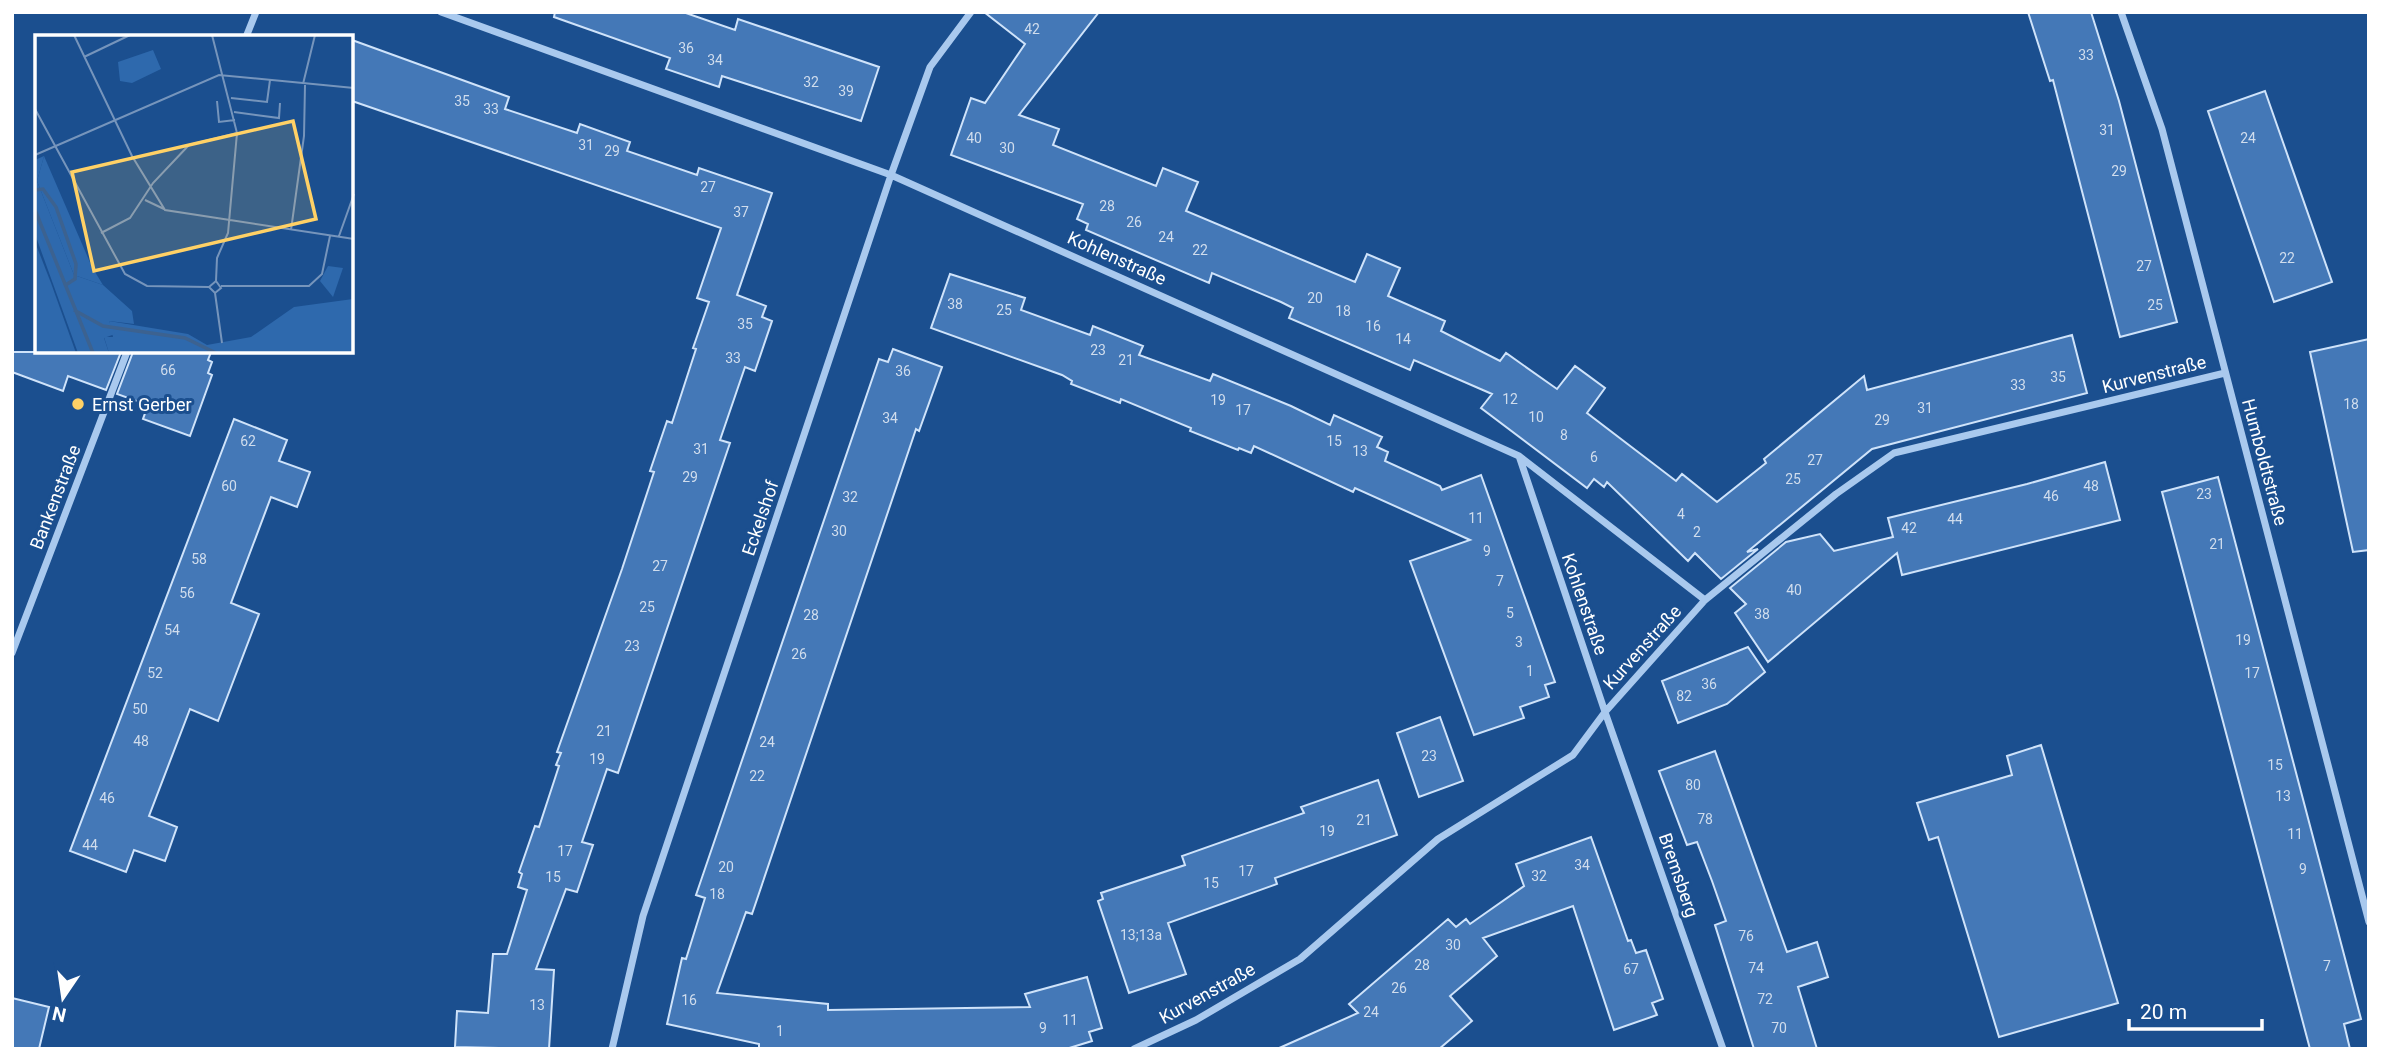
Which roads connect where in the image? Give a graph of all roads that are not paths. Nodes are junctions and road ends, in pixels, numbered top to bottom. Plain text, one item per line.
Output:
1 (256, 12) edge
2 (441, 12) edge
3 (971, 12) edge
4 (2121, 12) edge
5 (247, 35) edge
6 (891, 175) junction
7 (126, 354) edge
8 (2225, 373) junction
9 (1519, 456) junction
10 (1705, 600) junction
11 (12, 653) edge
12 (1605, 712) junction
13 (2369, 922) edge
14 (612, 1049) edge
15 (1134, 1049) edge
16 (1723, 1049) edge

1 - 5 street
2 - 6 street, Kohlenstraße
3 - 6 street, Eckelshof
4 - 8 street, Humboldtstraße
6 - 9 street, Kohlenstraße
6 - 14 street, Eckelshof
7 - 11 street, Bankenstraße
8 - 10 street, Kurvenstraße
8 - 13 street, Humboldtstraße
9 - 10 street
9 - 12 street, Kohlenstraße
10 - 12 street, Kurvenstraße
12 - 15 street, Kurvenstraße
12 - 16 street, Bremsberg

